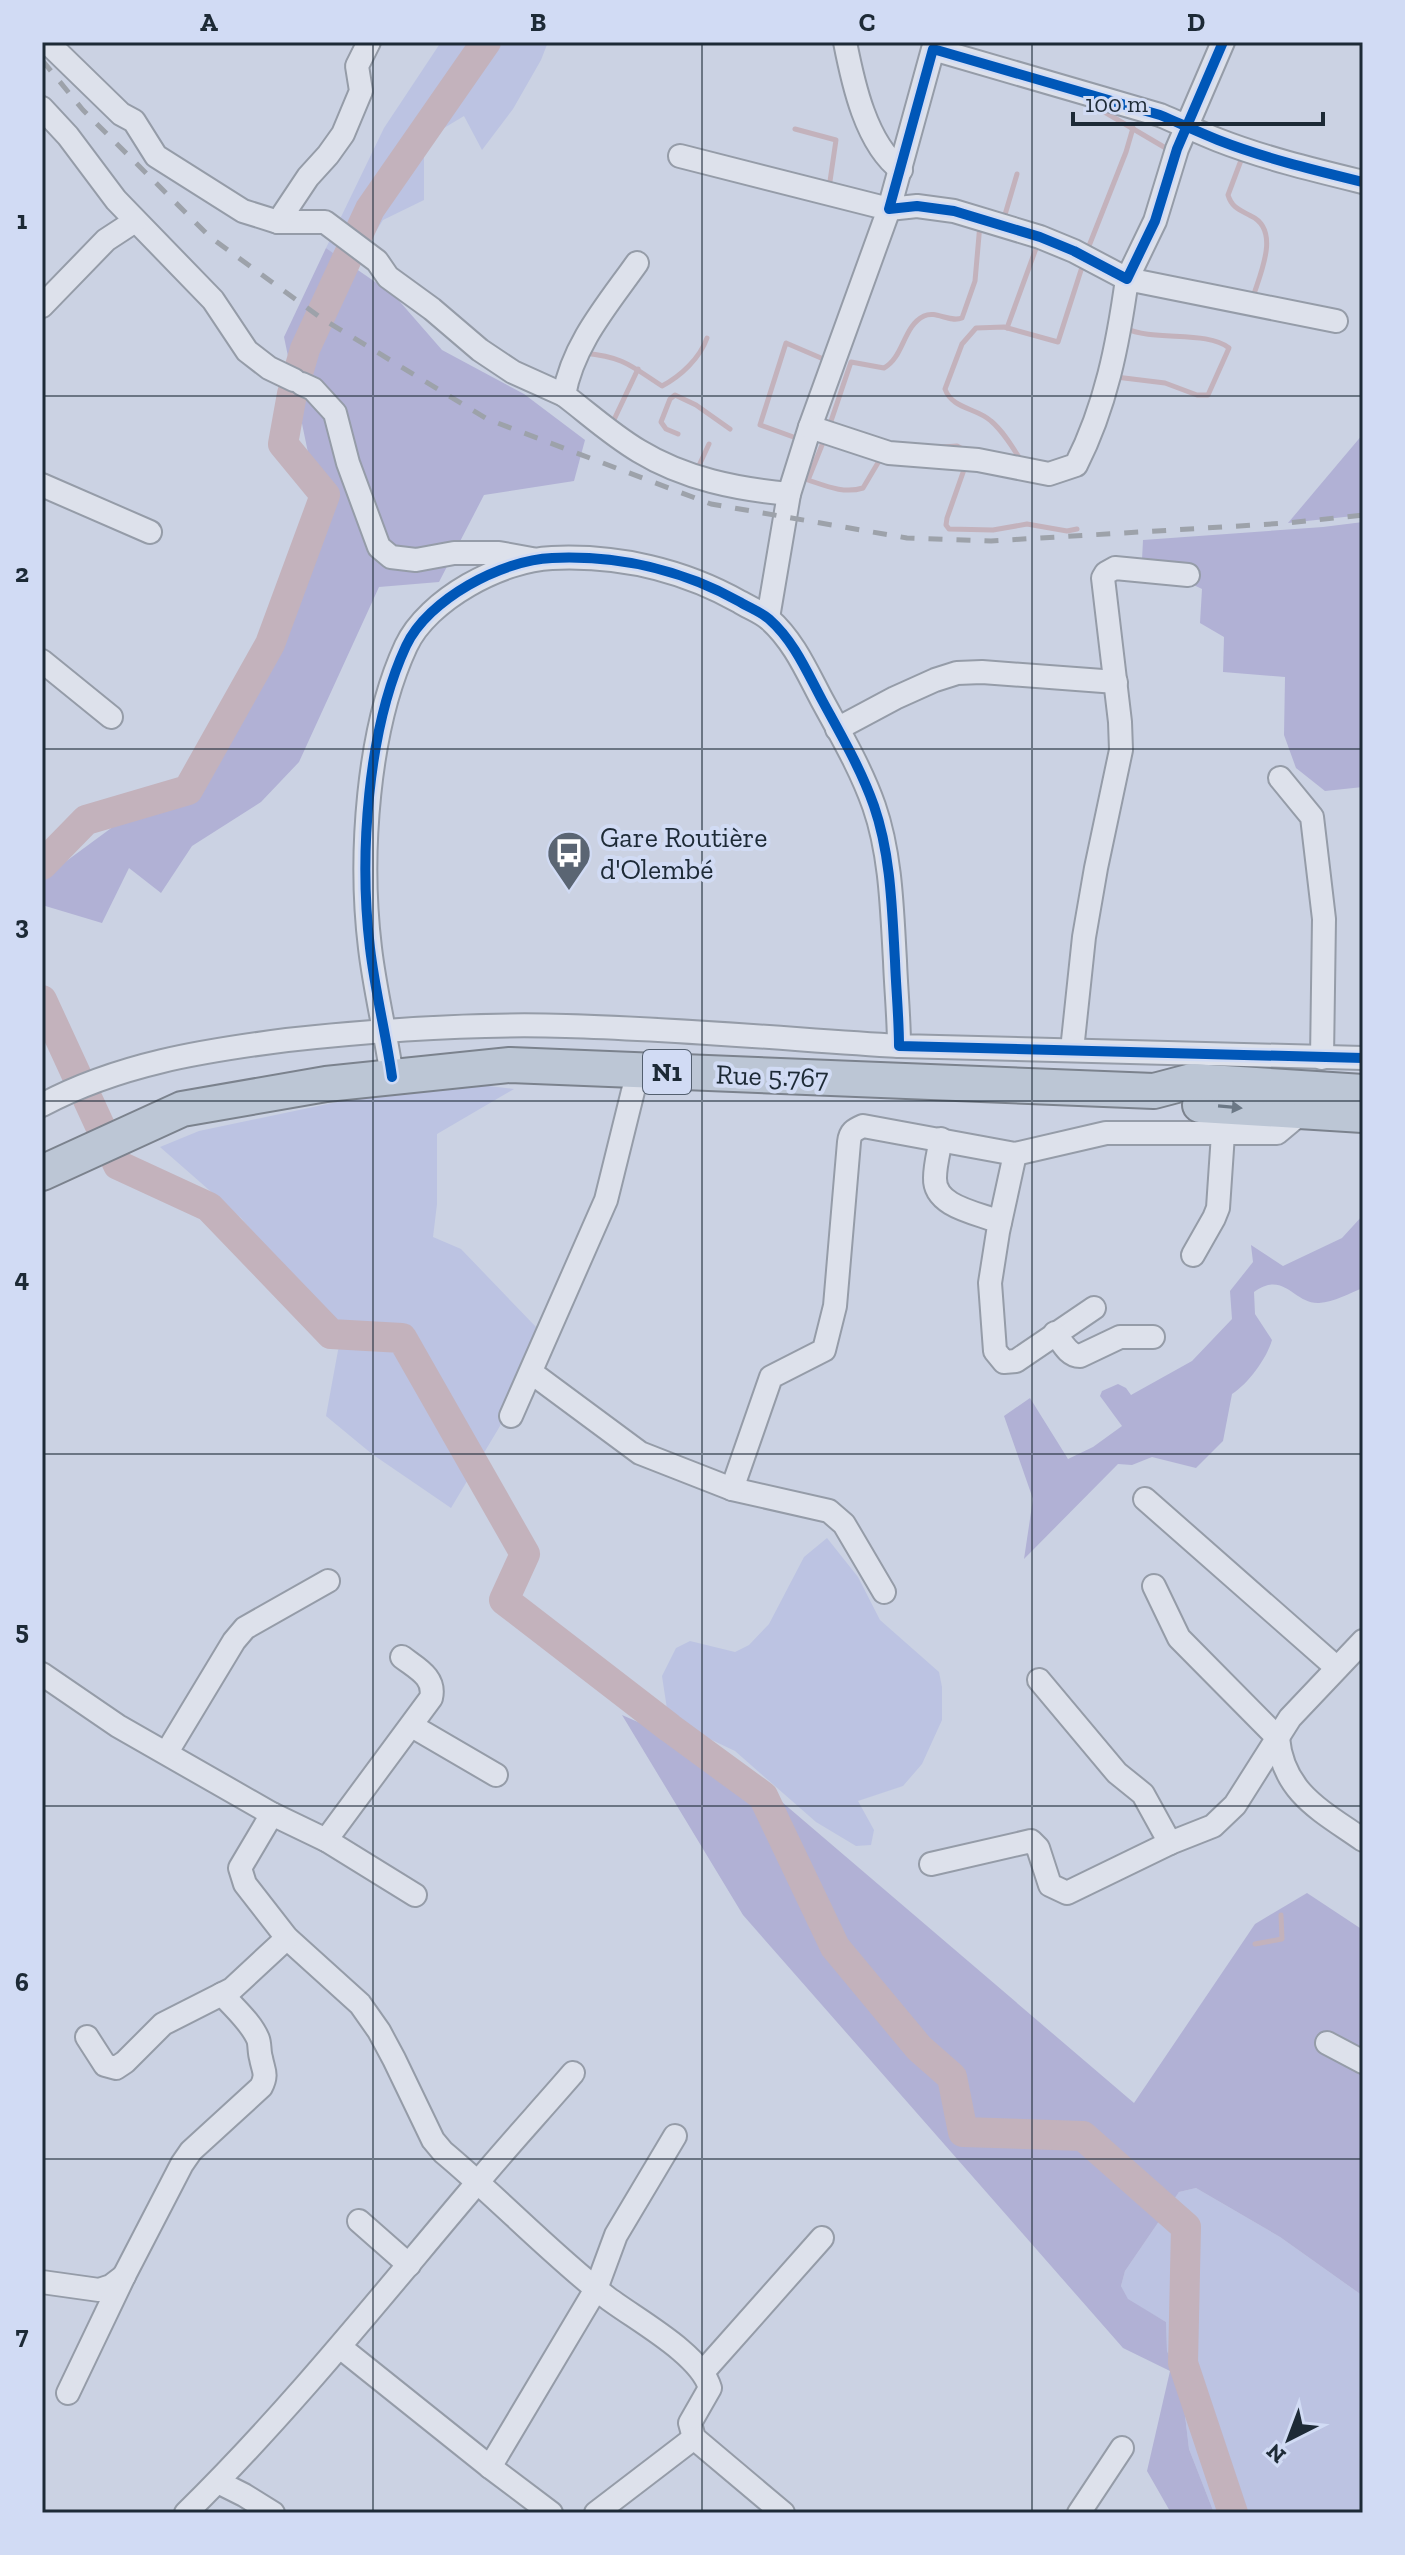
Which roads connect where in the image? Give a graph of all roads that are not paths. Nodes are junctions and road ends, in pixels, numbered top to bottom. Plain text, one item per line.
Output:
1 (47, 42) edge
2 (369, 42) edge
3 (845, 42) edge
4 (1223, 42) edge
5 (934, 45) edge
6 (42, 108) edge
7 (1187, 126) junction
8 (680, 156) dead end
9 (901, 170) junction
10 (1363, 182) edge
11 (889, 209) junction
12 (135, 221) junction
13 (278, 222) junction
14 (637, 263) dead end
15 (1127, 279) junction
16 (42, 306) edge
17 (1336, 321) dead end
18 (564, 395) junction
19 (810, 427) junction
20 (42, 485) edge
21 (789, 494) junction
22 (150, 532) dead end
23 (533, 559) junction
24 (1188, 575) dead end
25 (768, 618) junction
26 (42, 661) edge
27 (1116, 682) junction
28 (111, 717) dead end
29 (837, 729) junction
30 (1280, 778) dead end
31 (386, 1032) junction
32 (899, 1046) junction
33 (1072, 1050) junction
34 (1322, 1058) junction
35 (1363, 1058) edge
36 (638, 1071) junction
37 (392, 1077) junction
38 (1154, 1091) junction
39 (1363, 1092) edge
40 (42, 1105) edge
41 (1301, 1113) junction
42 (1363, 1115) edge
43 (1223, 1134) junction
44 (941, 1139) junction
45 (1015, 1154) junction
46 (42, 1173) edge
47 (1000, 1222) junction
48 (1193, 1255) dead end
49 (1094, 1308) dead end
50 (1055, 1333) junction
51 (1153, 1337) dead end
52 (532, 1373) junction
53 (511, 1416) dead end
54 (732, 1489) junction
55 (1145, 1499) dead end
56 (328, 1581) dead end
57 (1154, 1586) dead end
58 (884, 1592) dead end
59 (1363, 1641) edge
60 (402, 1657) dead end
61 (1337, 1668) junction
62 (42, 1674) edge
63 (1039, 1680) dead end
64 (412, 1726) junction
65 (1278, 1738) junction
66 (167, 1752) junction
67 (496, 1775) dead end
68 (272, 1814) junction
69 (326, 1840) junction
70 (1363, 1840) edge
71 (1170, 1843) junction
72 (931, 1864) dead end
73 (415, 1895) dead end
74 (287, 1938) junction
75 (222, 1994) junction
76 (87, 2037) dead end
77 (1327, 2043) dead end
78 (1363, 2062) edge
79 (573, 2073) dead end
80 (675, 2136) dead end
81 (478, 2182) junction
82 (359, 2221) dead end
83 (822, 2238) dead end
84 (409, 2265) junction
85 (124, 2276) junction
86 (42, 2282) edge
87 (596, 2289) junction
88 (340, 2347) junction
89 (703, 2372) junction
90 (68, 2393) dead end
91 (699, 2438) junction
92 (1122, 2448) dead end
93 (490, 2467) junction
94 (218, 2482) junction
95 (186, 2513) edge
96 (273, 2513) edge
97 (551, 2513) edge
98 (596, 2513) edge
99 (783, 2513) edge
100 (1079, 2513) edge

1 - 13 street
2 - 13 street
3 - 9 street
4 - 7 street
5 - 7 street
5 - 9 street
6 - 12 street
7 - 10 street
7 - 15 street
8 - 11 street
9 - 11 street
11 - 15 street
11 - 19 street
12 - 16 street
12 - 23 street
13 - 18 street
14 - 18 street
15 - 17 street
15 - 19 street
18 - 21 street
19 - 21 street
20 - 22 street
21 - 25 street
23 - 25 street
23 - 31 street
24 - 27 street
25 - 29 street
26 - 28 street
27 - 29 street
27 - 33 street
29 - 32 street
30 - 34 street
31 - 32 street
31 - 37 street
31 - 40 street
32 - 33 street
33 - 34 street
34 - 35 street
36 - 37 highway, Rue 5.767 / N1
36 - 38 highway, Rue 5.767 / N1
36 - 52 street
37 - 46 highway, Rue 5.767 / N1
38 - 39 highway, Rue 5.767 / N1
38 -> 41 highway, N1
41 - 42 highway, N1
41 - 43 street
43 - 45 street
43 - 48 street
44 - 45 street
44 - 47 street
44 - 54 street
45 - 47 street
47 - 50 street
49 - 50 street
50 - 51 street
52 - 53 street
52 - 54 street
54 - 58 street
55 - 61 street
56 - 66 street
57 - 65 street
59 - 61 street
60 - 64 street
61 - 65 street
62 - 66 street
63 - 71 street
64 - 67 street
64 - 69 street
65 - 70 street
65 - 71 street
66 - 68 street
68 - 69 street
68 - 74 street
69 - 73 street
71 - 72 street
74 - 75 street
74 - 81 street
75 - 76 street
75 - 85 street
77 - 78 street
79 - 81 street
80 - 87 street
81 - 84 street
81 - 87 street
82 - 84 street
83 - 89 street
84 - 88 street
85 - 86 street
85 - 90 street
87 - 89 street
87 - 93 street
88 - 93 street
88 - 94 street
89 - 91 street
91 - 98 street
91 - 99 street
92 - 100 street
93 - 97 street
94 - 95 street
94 - 96 street

